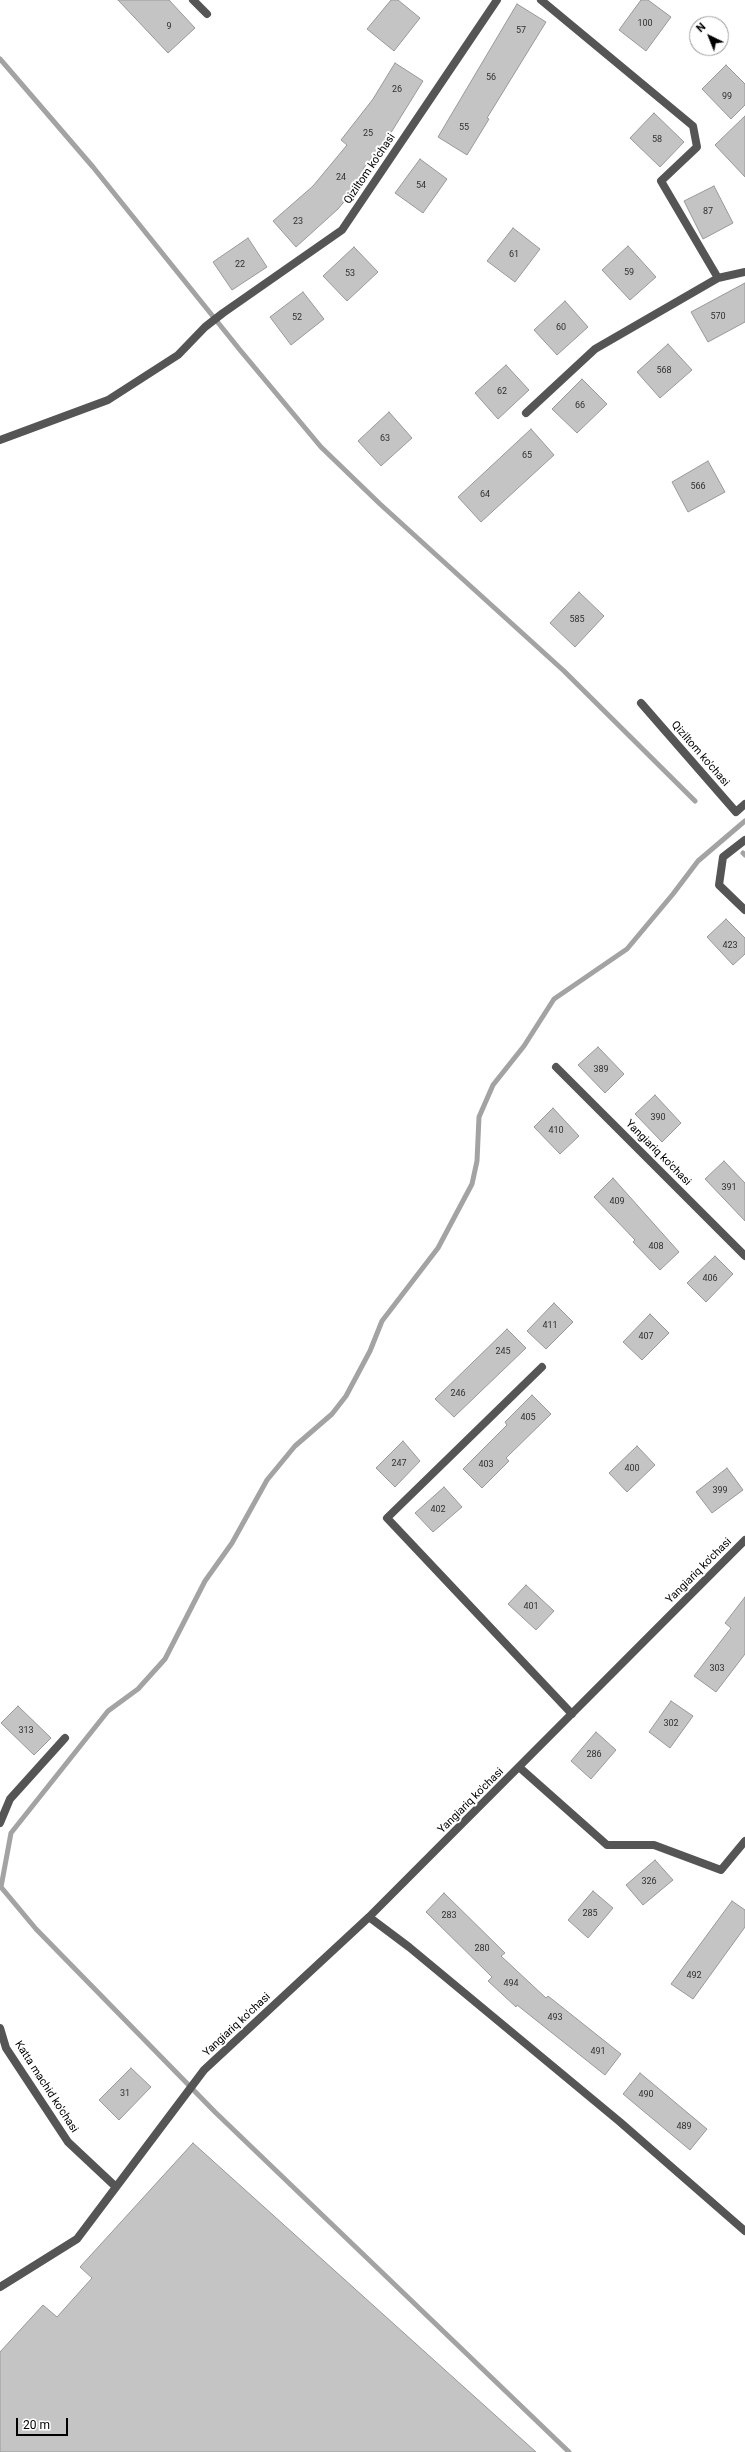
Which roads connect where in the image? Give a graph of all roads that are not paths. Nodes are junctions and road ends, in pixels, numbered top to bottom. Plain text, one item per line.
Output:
1 (193, 0) edge
2 (497, 0) edge
3 (541, 0) edge
4 (207, 14) dead end
5 (745, 272) edge
6 (718, 278) junction
7 (526, 413) dead end
8 (0, 440) edge
9 (641, 703) dead end
10 (745, 804) edge
11 (745, 840) edge
12 (745, 910) edge
13 (556, 1067) dead end
14 (745, 1256) edge
15 (542, 1367) dead end
16 (745, 1540) edge
17 (572, 1714) junction
18 (65, 1738) dead end
19 (519, 1768) junction
20 (0, 1823) edge
21 (745, 1841) edge
22 (369, 1917) junction
23 (0, 2028) edge
24 (116, 2187) junction
25 (745, 2231) edge
26 (0, 2287) edge

1 - 4 street
2 - 8 street, Qiziltom ko'chasi
3 - 6 street
5 - 6 street
6 - 7 street
9 - 10 street, Qiziltom ko'chasi
11 - 12 street
13 - 14 street, Yangiariq ko'chasi
15 - 17 street
16 - 17 street, Yangiariq ko'chasi
17 - 19 street, Yangiariq ko'chasi
18 - 20 street
19 - 21 street
19 - 22 street, Yangiariq ko'chasi
22 - 24 street, Yangiariq ko'chasi
22 - 25 street
23 - 24 street, Katta machid ko'chasi
24 - 26 street

